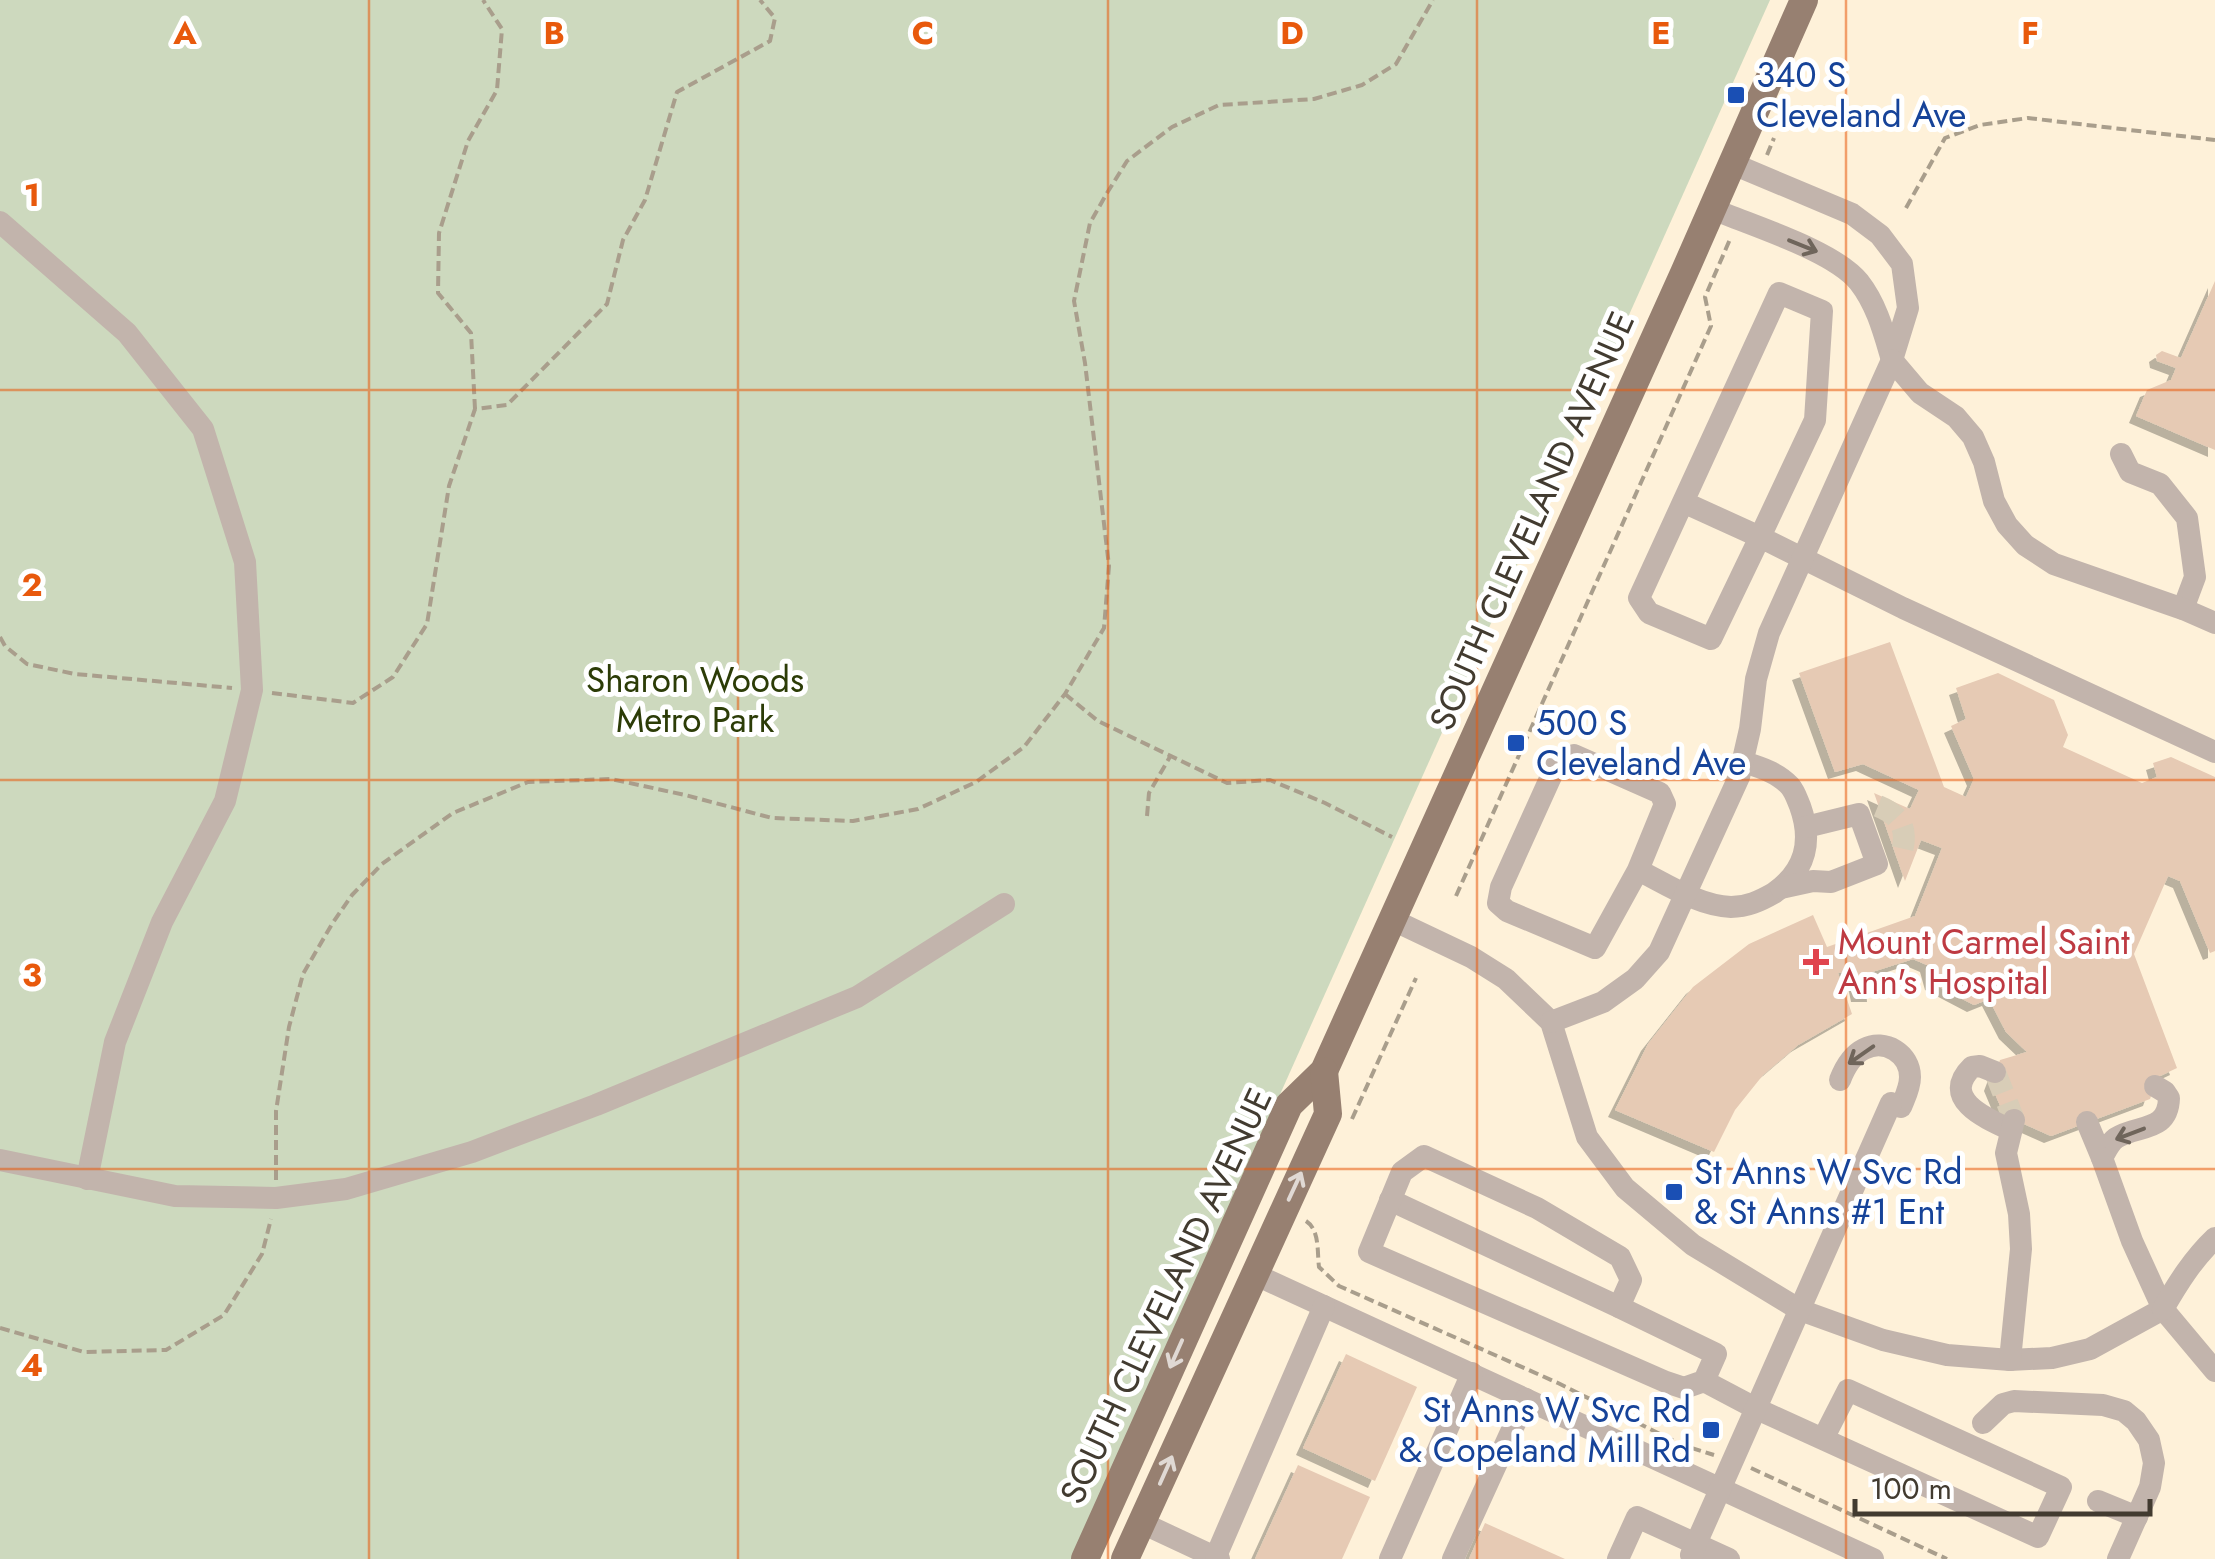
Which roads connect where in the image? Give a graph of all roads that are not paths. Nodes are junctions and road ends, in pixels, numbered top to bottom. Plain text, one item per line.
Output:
1 (1804, 0) edge
2 (1746, 169) junction
3 (1726, 215) junction
4 (0, 222) edge
5 (1892, 360) junction
6 (2120, 454) dead end
7 (1683, 502) junction
8 (1760, 537) junction
9 (1802, 559) junction
10 (2183, 609) junction
11 (2215, 624) edge
12 (2215, 752) edge
13 (1742, 762) junction
14 (1806, 827) junction
15 (1638, 870) junction
16 (1781, 888) junction
17 (1686, 894) junction
18 (1004, 904) dead end
19 (1393, 920) junction
20 (1551, 1022) junction
21 (1324, 1071) junction
22 (1995, 1072) dead end
23 (1840, 1080) dead end
24 (2155, 1086) dead end
25 (2087, 1122) dead end
26 (2102, 1158) junction
27 (0, 1160) edge
28 (86, 1179) junction
29 (1390, 1200) junction
30 (2215, 1238) edge
31 (1254, 1274) junction
32 (1324, 1306) junction
33 (1619, 1307) junction
34 (2163, 1309) junction
35 (1800, 1310) junction
36 (2010, 1360) junction
37 (2215, 1371) edge
38 (1472, 1373) junction
39 (1704, 1382) junction
40 (1526, 1399) junction
41 (1757, 1409) junction
42 (1984, 1422) dead end
43 (1823, 1439) junction
44 (1721, 1491) junction
45 (2098, 1501) dead end
46 (2137, 1517) junction
47 (1142, 1523) junction
48 (1694, 1552) edge
49 (1217, 1558) edge
50 (1085, 1559) edge
51 (1125, 1559) edge
52 (1390, 1559) edge
53 (1453, 1559) edge
54 (1618, 1559) edge
55 (1730, 1559) edge
56 (1874, 1559) edge
57 (2118, 1559) edge

1 - 2 main road, SOUTH CLEVELAND AVENUE
2 - 3 main road, SOUTH CLEVELAND AVENUE
2 - 5 street
3 -> 5 street
3 - 19 main road, SOUTH CLEVELAND AVENUE
4 - 28 street
5 - 9 street
5 - 10 street
6 - 10 street
7 - 8 street
7 - 8 street
7 - 8 street
8 - 9 street
9 - 12 street
9 - 13 street
10 - 11 street
13 - 14 street
13 - 17 street
14 - 16 street
14 - 16 street
15 - 15 street
15 - 17 street
16 - 17 street
17 - 20 street
18 - 28 street
19 - 20 street
19 - 21 main road, SOUTH CLEVELAND AVENUE
20 - 35 street
31 -> 21 main road, SOUTH CLEVELAND AVENUE
21 -> 50 main road, SOUTH CLEVELAND AVENUE
22 - 36 street
35 -> 23 street
24 -> 26 street
25 - 26 street
26 - 34 street
27 - 28 street
29 - 33 street
29 - 33 street
29 - 39 street
30 - 34 street
31 - 32 street
47 -> 31 main road, SOUTH CLEVELAND AVENUE
32 - 38 street
32 - 49 street
33 - 39 street
34 - 36 street
34 - 37 street
35 - 36 street
35 - 41 street
38 - 40 street
38 - 52 street
39 - 41 street
40 - 44 street
40 - 53 street
41 - 43 street
41 - 44 street
42 - 46 street
43 - 43 street
44 - 48 street
44 - 56 street
45 - 46 street
46 - 57 street
47 - 49 street
47 - 51 main road, SOUTH CLEVELAND AVENUE
48 - 54 street
48 - 55 street

